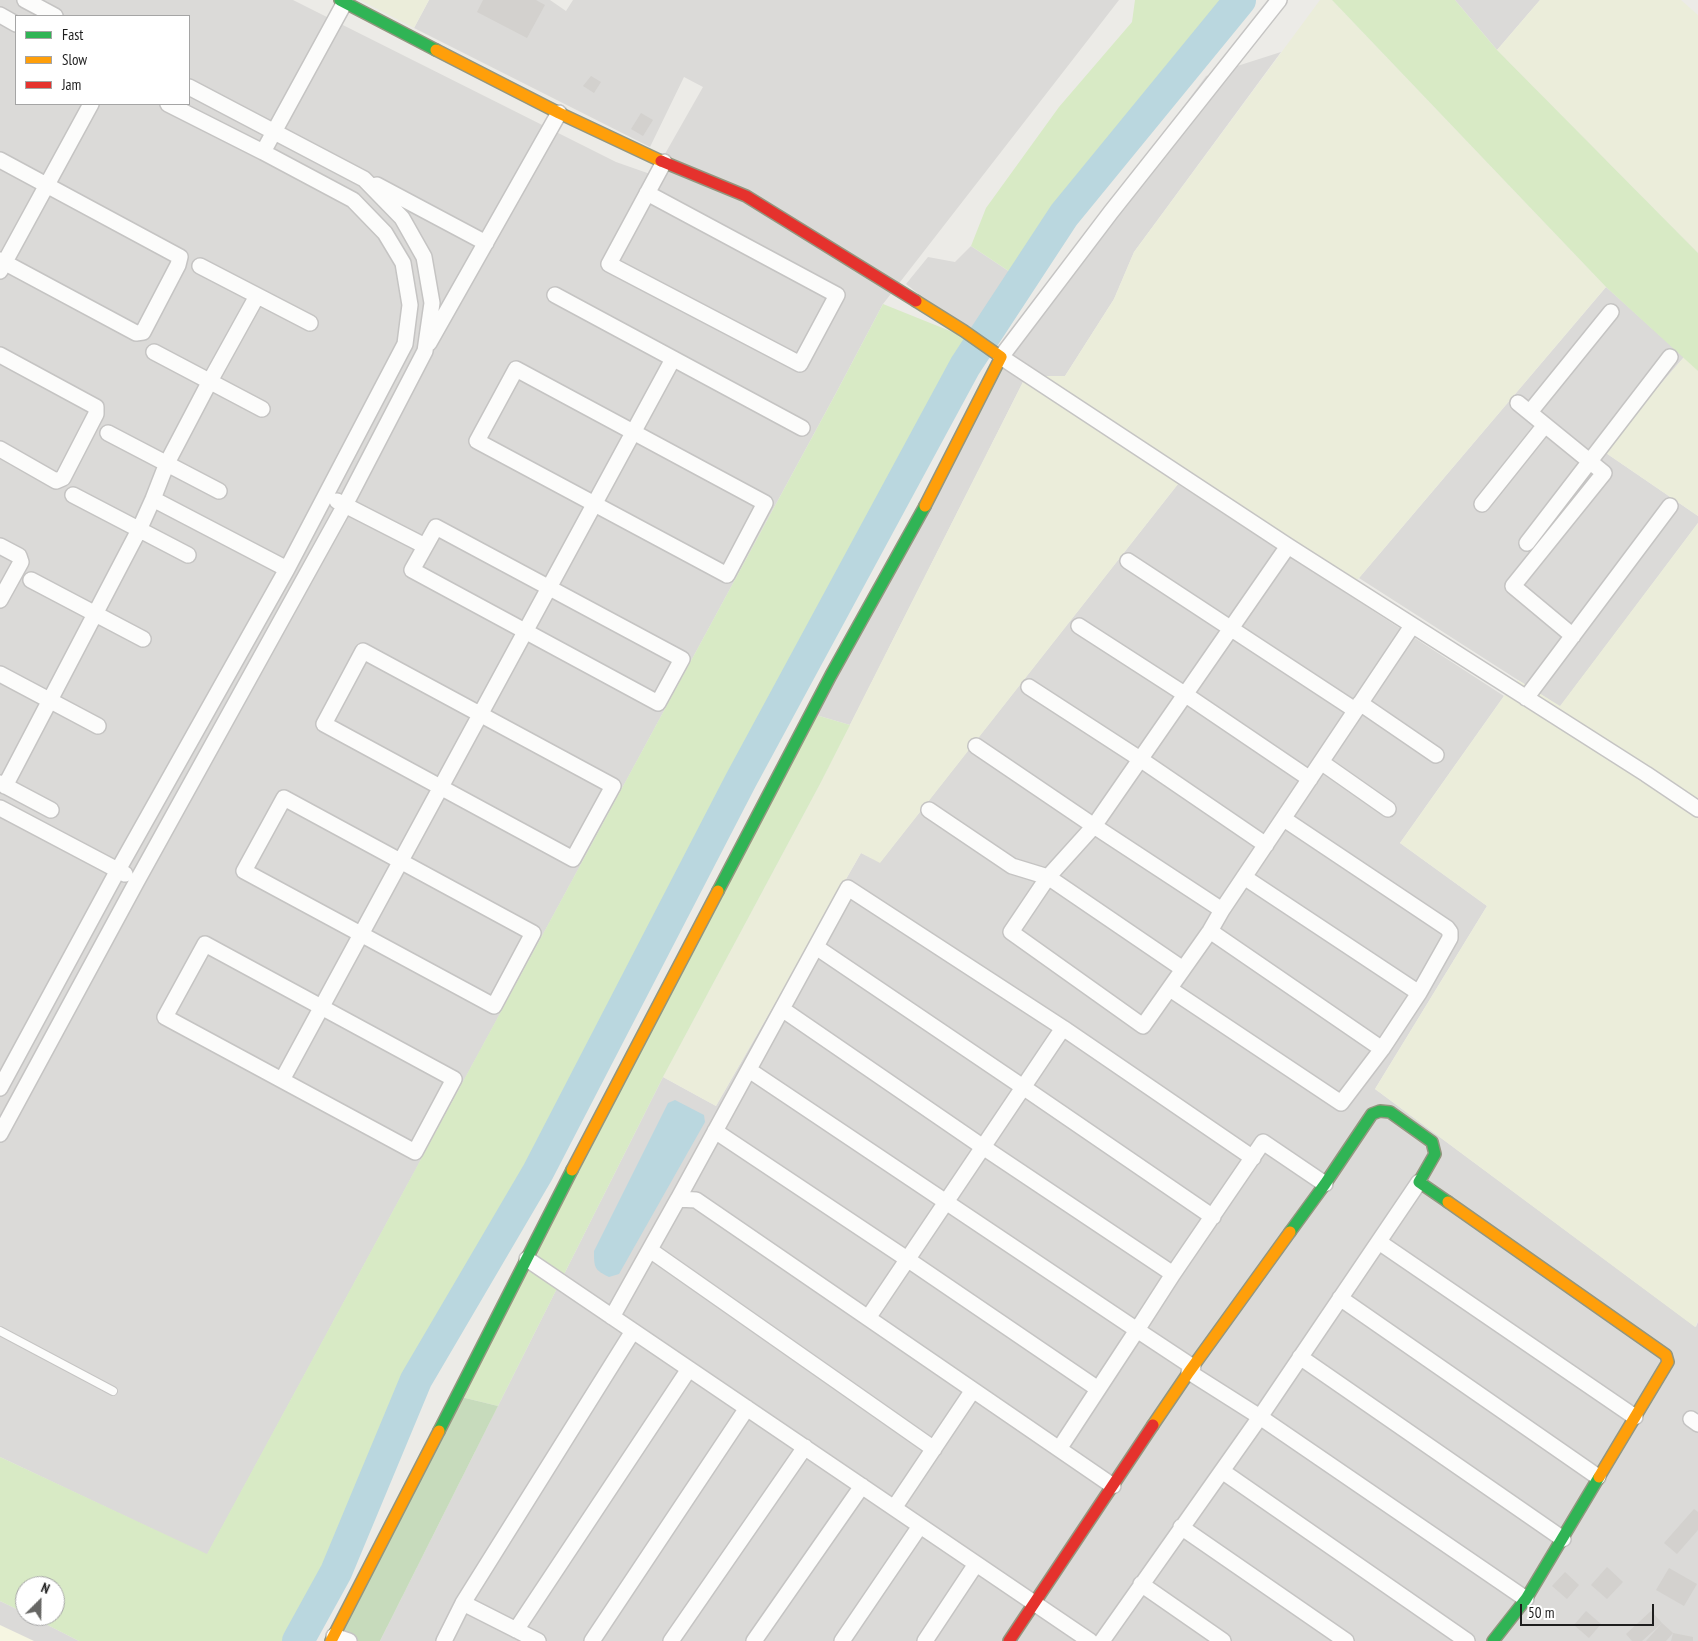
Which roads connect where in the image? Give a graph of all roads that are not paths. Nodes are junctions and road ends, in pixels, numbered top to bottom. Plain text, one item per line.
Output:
1 (25, 0) edge
2 (1278, 0) edge
3 (344, 1) edge
4 (0, 15) edge
5 (53, 15) edge
6 (15, 23) edge
7 (190, 89) edge
8 (90, 105) edge
9 (170, 105) edge
10 (559, 113) junction
11 (274, 131) junction
12 (263, 152) junction
13 (0, 160) edge
14 (664, 162) junction
15 (364, 179) junction
16 (47, 185) junction
17 (647, 193) junction
18 (486, 243) junction
19 (2, 264) edge
20 (200, 266) dead end
21 (555, 295) dead end
22 (257, 296) junction
23 (1611, 312) dead end
24 (310, 323) dead end
25 (425, 351) junction
26 (154, 352) dead end
27 (998, 354) junction
28 (0, 355) edge
29 (1670, 357) dead end
30 (673, 359) junction
31 (210, 381) junction
32 (262, 409) dead end
33 (1545, 425) junction
34 (802, 428) dead end
35 (634, 432) junction
36 (108, 433) dead end
37 (0, 449) edge
38 (1590, 461) junction
39 (166, 464) junction
40 (219, 491) dead end
41 (73, 495) dead end
42 (327, 496) junction
43 (153, 499) junction
44 (595, 504) junction
45 (1482, 504) dead end
46 (345, 505) junction
47 (1670, 506) dead end
48 (139, 530) junction
49 (1528, 543) dead end
50 (0, 546) edge
51 (426, 546) junction
52 (1288, 546) junction
53 (188, 555) dead end
54 (1128, 560) dead end
55 (287, 569) junction
56 (31, 580) dead end
57 (549, 588) junction
58 (0, 600) edge
59 (96, 614) junction
60 (1079, 626) dead end
61 (1412, 626) junction
62 (1230, 629) junction
63 (526, 632) junction
64 (1573, 636) junction
65 (143, 639) dead end
66 (0, 674) edge
67 (1029, 686) dead end
68 (1186, 695) junction
69 (1526, 698) junction
70 (50, 701) junction
71 (1358, 706) junction
72 (480, 715) junction
73 (98, 726) dead end
74 (976, 746) dead end
75 (1436, 755) dead end
76 (1140, 759) junction
77 (1321, 762) junction
78 (1310, 779) junction
79 (3, 785) edge
80 (441, 788) junction
81 (0, 808) edge
82 (1388, 809) dead end
83 (1698, 809) edge
84 (51, 810) dead end
85 (929, 810) dead end
86 (1284, 819) junction
87 (1094, 826) junction
88 (1266, 844) junction
89 (401, 861) junction
90 (118, 870) junction
91 (1048, 877) junction
92 (1244, 877) junction
93 (137, 881) junction
94 (1222, 910) junction
95 (1210, 931) junction
96 (361, 934) junction
97 (816, 948) junction
98 (1184, 969) junction
99 (1170, 989) junction
100 (1419, 993) junction
101 (322, 1007) junction
102 (782, 1008) junction
103 (1063, 1028) junction
104 (1382, 1049) junction
105 (748, 1070) junction
106 (282, 1080) junction
107 (1023, 1087) junction
108 (0, 1088) edge
109 (716, 1131) junction
110 (0, 1134) edge
111 (983, 1147) junction
112 (1253, 1158) junction
113 (1419, 1182) junction
114 (1326, 1184) junction
115 (678, 1199) junction
116 (946, 1202) junction
117 (1213, 1217) junction
118 (1378, 1242) junction
119 (650, 1250) junction
120 (527, 1259) junction
121 (908, 1259) junction
122 (1173, 1274) junction
123 (1340, 1298) junction
124 (612, 1317) junction
125 (868, 1318) junction
126 (0, 1330) edge
127 (1138, 1330) junction
128 (633, 1331) junction
129 (1300, 1357) junction
130 (689, 1369) junction
131 (1191, 1369) junction
132 (1098, 1389) junction
133 (973, 1390) junction
134 (113, 1391) dead end
135 (747, 1408) junction
136 (1260, 1417) junction
137 (1635, 1417) junction
138 (805, 1447) junction
139 (934, 1449) junction
140 (1059, 1449) junction
141 (1222, 1471) junction
142 (1598, 1477) junction
143 (862, 1486) junction
144 (1113, 1486) junction
145 (894, 1508) junction
146 (920, 1526) junction
147 (1182, 1527) junction
148 (1563, 1539) junction
149 (976, 1564) junction
150 (1141, 1584) junction
151 (1526, 1599) junction
152 (1033, 1602) junction
153 (463, 1603) junction
154 (516, 1630) junction
155 (335, 1639) edge
156 (349, 1641) edge
157 (444, 1641) edge
158 (538, 1641) edge
159 (592, 1641) edge
160 (671, 1641) edge
161 (754, 1641) edge
162 (842, 1641) edge
163 (925, 1641) edge
164 (1009, 1641) edge
165 (1090, 1641) edge
166 (1102, 1641) edge
167 (1223, 1641) edge
168 (1346, 1641) edge
169 (1467, 1641) edge
170 (1493, 1641) edge

1 - 5 street
2 - 27 street
3 - 10 street
3 - 11 street
4 - 6 street
7 - 11 street
8 - 16 street
9 - 12 street
10 - 14 street
10 - 18 street
11 - 12 street
11 - 15 street
12 - 42 street
13 - 16 street
14 - 17 street
14 - 27 street
15 - 18 street
15 - 25 street
16 - 19 street
16 - 19 street
17 - 17 street
18 - 25 street
20 - 22 street
21 - 30 street
22 - 24 street
22 - 31 street
23 - 33 street
25 - 46 street
26 - 31 street
27 - 52 street
27 - 120 street
28 - 37 street
29 - 38 street
30 - 34 street
30 - 35 street
31 - 32 street
31 - 39 street
33 - 38 street
33 - 45 street
35 - 44 street
35 - 44 street
35 - 44 street
36 - 39 street
38 - 49 street
38 - 64 street
39 - 40 street
39 - 43 street
41 - 48 street
42 - 46 street
42 - 55 street
43 - 48 street
43 - 55 street
44 - 57 street
46 - 51 street
46 - 93 street
47 - 64 street
48 - 53 street
48 - 59 street
50 - 58 street
51 - 57 street
51 - 63 street
52 - 61 street
52 - 62 street
54 - 62 street
55 - 90 street
56 - 59 street
57 - 63 street
57 - 63 street
59 - 65 street
59 - 70 street
60 - 68 street
61 - 69 street
61 - 71 street
62 - 68 street
62 - 71 street
63 - 72 street
64 - 69 street
66 - 70 street
67 - 76 street
68 - 76 street
68 - 78 street
69 - 83 street
70 - 73 street
70 - 79 street
71 - 75 street
71 - 77 street
72 - 80 street
72 - 80 street
72 - 80 street
74 - 87 street
76 - 87 street
76 - 88 street
77 - 78 street
77 - 82 street
78 - 86 street
79 - 84 street
80 - 89 street
81 - 90 street
85 - 91 street
86 - 88 street
86 - 100 street
87 - 91 street
87 - 94 street
88 - 92 street
89 - 96 street
89 - 96 street
89 - 96 street
90 - 93 street
90 - 108 street
91 - 98 street
91 - 99 street
92 - 94 street
92 - 100 street
93 - 110 street
94 - 95 street
95 - 98 street
95 - 104 street
96 - 101 street
97 - 102 street
97 - 103 street
97 - 107 street
98 - 99 street
99 - 104 street
100 - 104 street
101 - 106 street
101 - 106 street
101 - 106 street
102 - 105 street
102 - 111 street
103 - 107 street
103 - 112 street
105 - 109 street
105 - 116 street
107 - 111 street
107 - 117 street
109 - 115 street
109 - 121 street
111 - 116 street
111 - 122 street
112 - 114 street
112 - 117 street
113 - 114 street
113 - 118 street
113 - 137 street
114 - 131 street
115 - 119 street
115 - 125 street
116 - 121 street
116 - 127 street
117 - 122 street
118 - 123 street
118 - 137 street
119 - 124 street
119 - 139 street
120 - 124 street
120 - 155 street
121 - 125 street
121 - 132 street
122 - 127 street
123 - 129 street
123 - 142 street
124 - 128 street
125 - 133 street
126 - 134 lane
127 - 131 street
127 - 132 street
128 - 130 street
128 - 153 street
129 - 136 street
129 - 148 street
130 - 135 street
130 - 154 street
131 - 136 street
131 - 144 street
132 - 140 street
133 - 139 street
133 - 140 street
135 - 138 street
135 - 159 street
136 - 141 street
136 - 151 street
137 - 142 street
138 - 143 street
138 - 160 street
139 - 145 street
140 - 144 street
141 - 147 street
141 - 169 street
142 - 148 street
143 - 145 street
143 - 161 street
144 - 152 street
145 - 146 street
146 - 149 street
146 - 162 street
147 - 150 street
147 - 168 street
148 - 151 street
149 - 152 street
149 - 163 street
150 - 166 street
150 - 167 street
151 - 170 street
152 - 164 street
152 - 165 street
153 - 154 street
153 - 157 street
154 - 158 street
155 - 156 street

